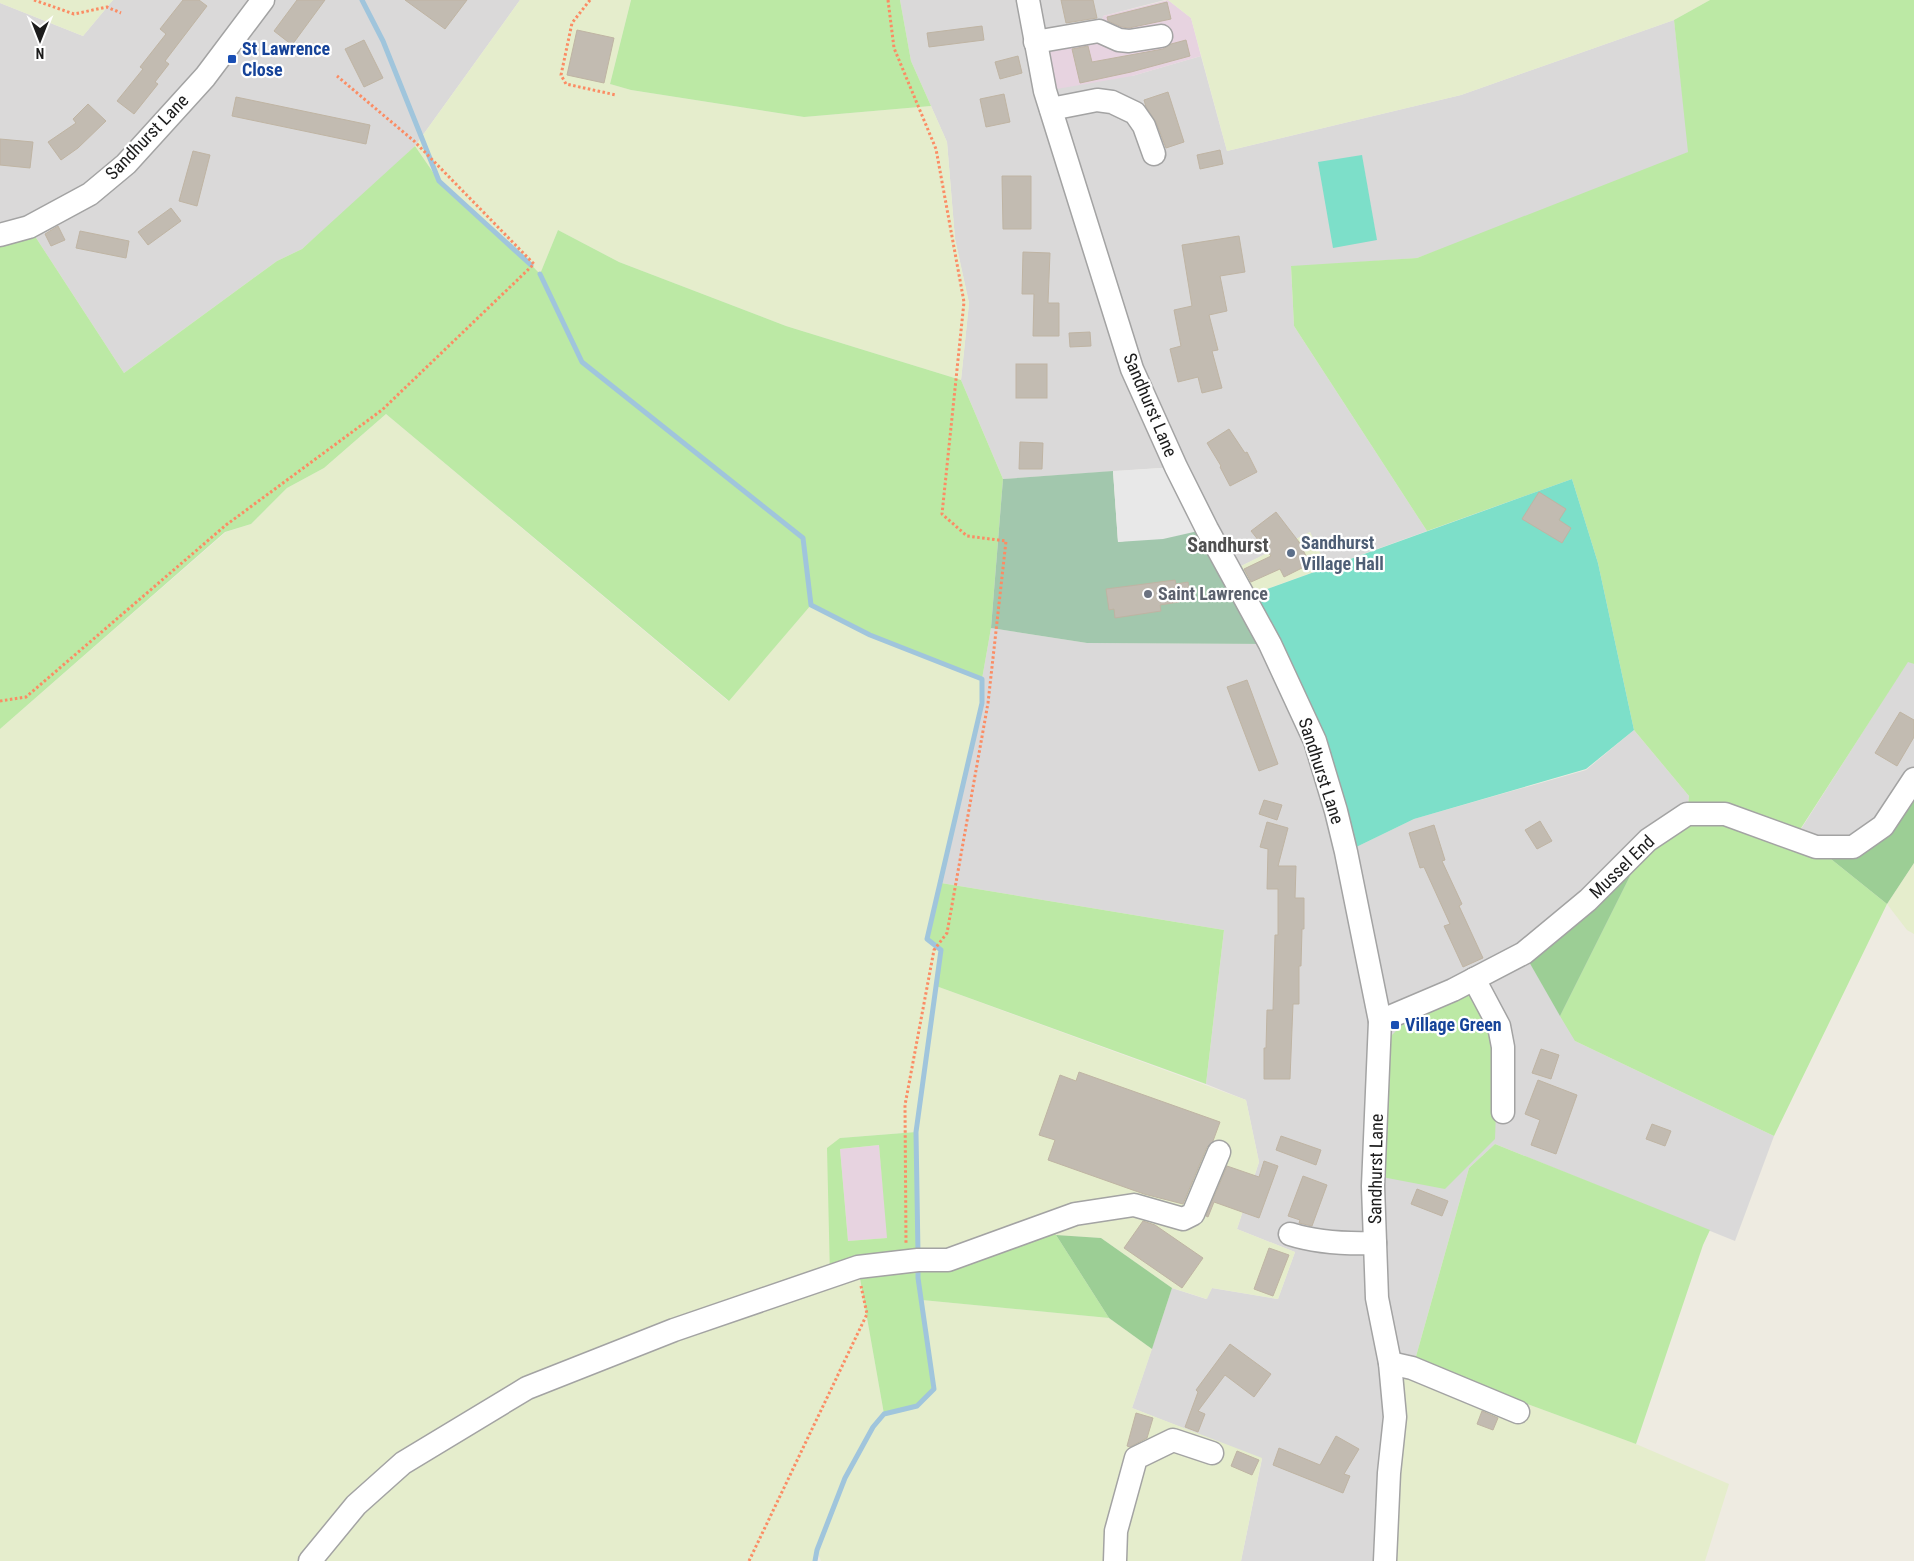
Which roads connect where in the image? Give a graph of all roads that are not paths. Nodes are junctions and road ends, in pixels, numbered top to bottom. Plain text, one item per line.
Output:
1 (263, 0) edge
2 (1028, 0) edge
3 (1161, 36) dead end
4 (1035, 42) junction
5 (1051, 109) junction
6 (1154, 154) dead end
7 (0, 235) edge
8 (1914, 779) edge
9 (1474, 979) junction
10 (1380, 1021) junction
11 (1502, 1112) dead end
12 (1219, 1152) dead end
13 (1290, 1234) dead end
14 (1375, 1242) junction
15 (1390, 1363) junction
16 (1518, 1412) dead end
17 (1212, 1453) dead end
18 (310, 1561) edge
19 (1115, 1561) edge
20 (1385, 1561) edge

1 - 7 street, Sandhurst Lane
2 - 4 street, Sandhurst Lane
3 - 4 street
4 - 5 street, Sandhurst Lane
5 - 6 street
5 - 10 street, Sandhurst Lane
8 - 9 street, Mussel End
9 - 10 street, Mussel End
9 - 11 street
10 - 14 street, Sandhurst Lane
12 - 18 street
13 - 14 street
14 - 15 street, Sandhurst Lane
15 - 16 street
15 - 20 street, Sandhurst Lane
17 - 19 street

